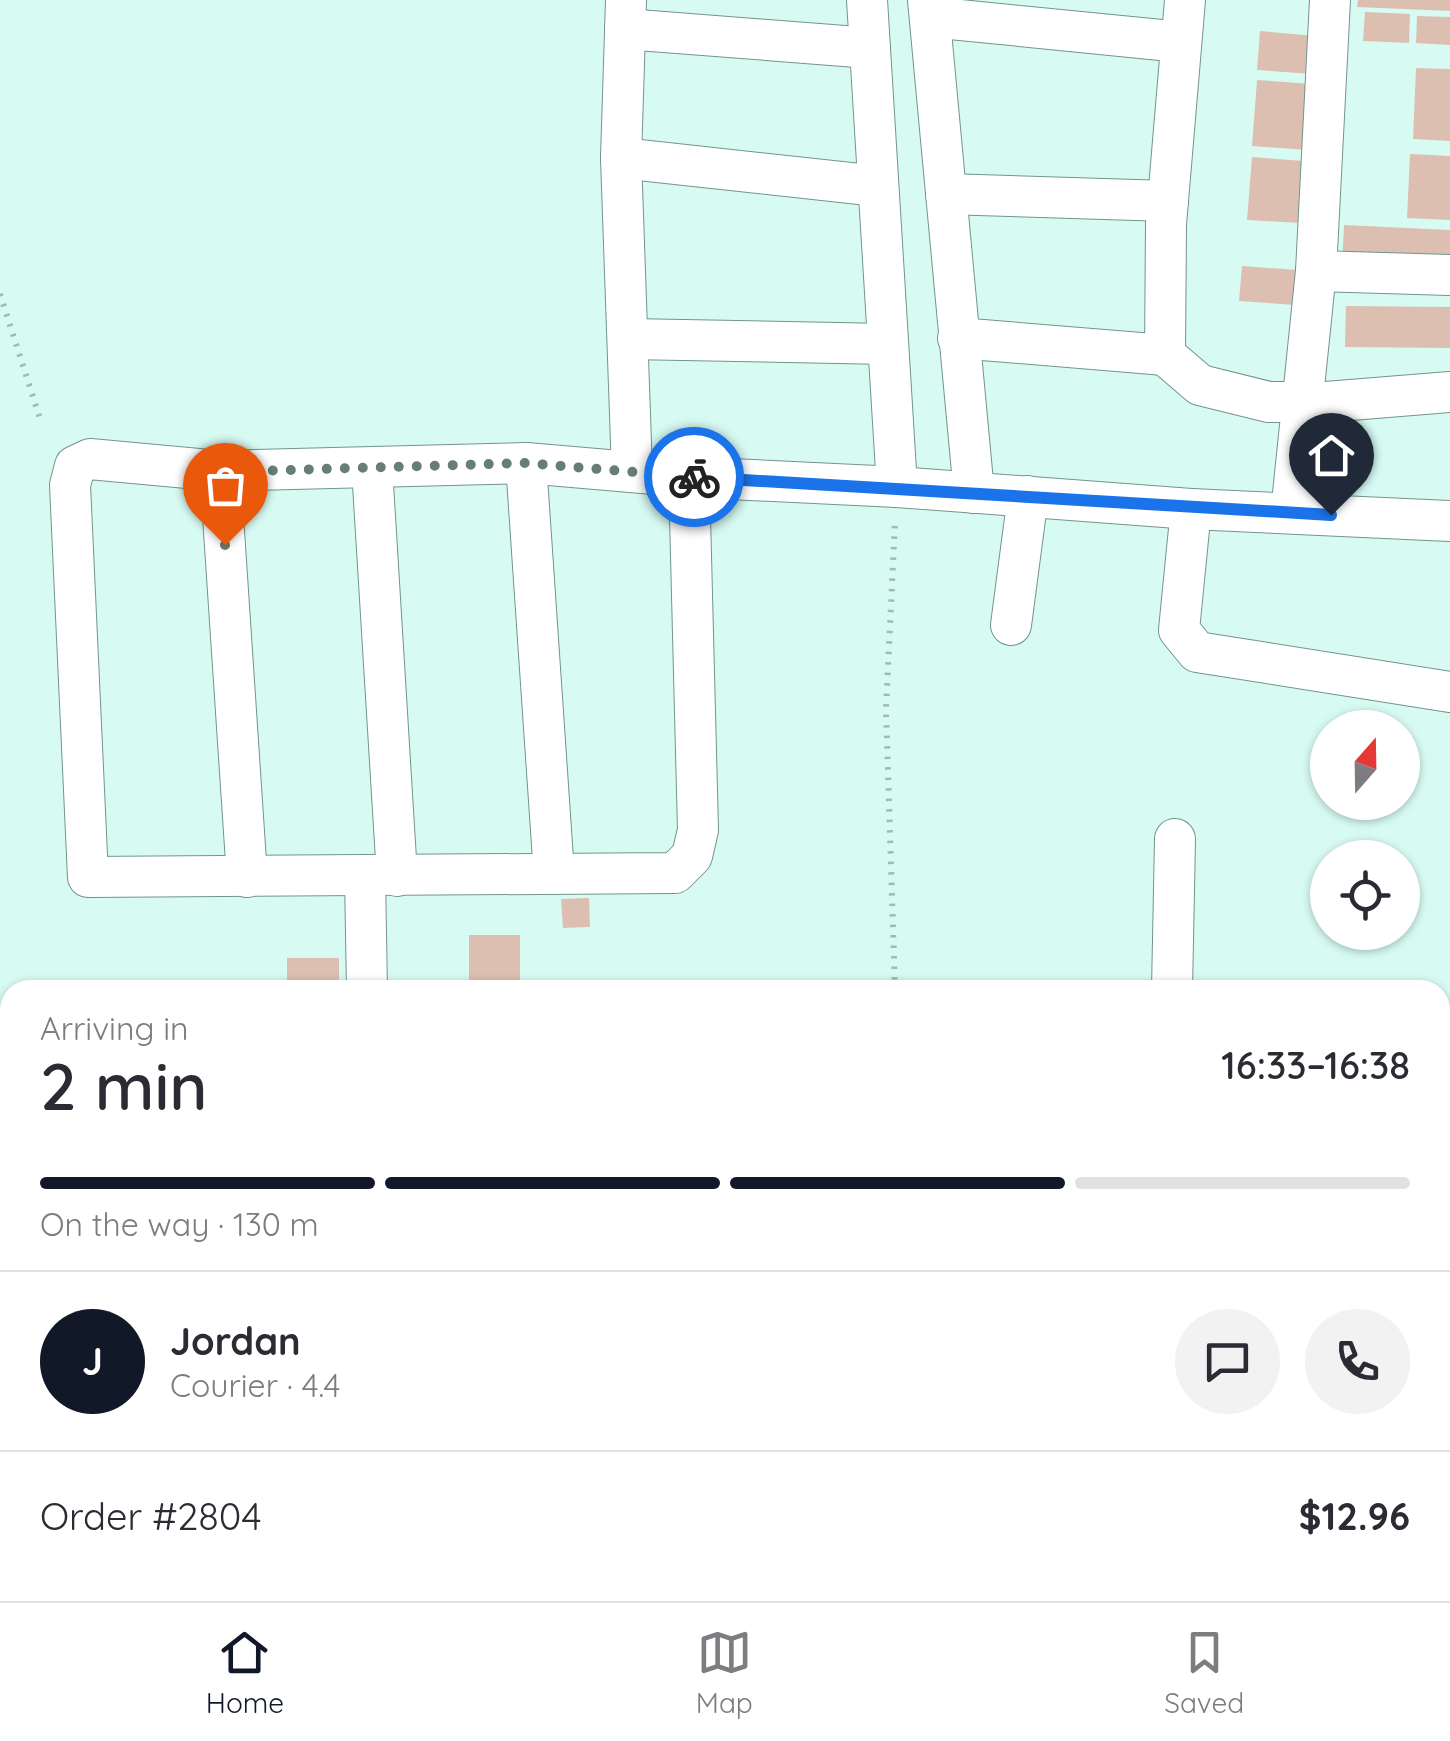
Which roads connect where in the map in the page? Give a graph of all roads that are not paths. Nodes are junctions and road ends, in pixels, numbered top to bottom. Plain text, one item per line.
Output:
1 (866, 0) edge
2 (1186, 0) edge
3 (1330, 0) edge
4 (929, 8) edge
5 (625, 14) edge
6 (1071, 15) edge
7 (1181, 42) junction
8 (870, 48) junction
9 (621, 158) junction
10 (878, 186) junction
11 (946, 194) junction
12 (1168, 201) junction
13 (1316, 271) junction
14 (1450, 275) edge
15 (629, 338) junction
16 (958, 338) junction
17 (888, 344) junction
18 (1165, 355) junction
19 (1450, 392) edge
20 (1302, 402) junction
21 (526, 463) junction
22 (372, 468) junction
23 (220, 472) junction
24 (632, 472) junction
25 (689, 477) junction
26 (897, 487) junction
27 (974, 493) junction
28 (1028, 496) junction
29 (1191, 509) junction
30 (1292, 513) junction
31 (1450, 521) edge
32 (1011, 625) dead end
33 (1450, 692) edge
34 (1175, 839) dead end
35 (554, 874) junction
36 (381, 876) junction
37 (247, 877) junction
38 (367, 980) edge
39 (1172, 980) edge

1 - 8 street
2 - 7 street
3 - 13 street
4 - 6 street
4 - 11 street
5 - 8 street
5 - 9 street
6 - 7 street
7 - 12 street
8 - 10 street
9 - 10 street
9 - 15 street
10 - 17 street
11 - 12 street
11 - 16 street
12 - 18 street
13 - 14 street
13 - 20 street
15 - 17 street
15 - 24 street
16 - 18 street
16 - 27 street
17 - 26 street
18 - 20 street
19 - 20 street
20 - 30 street
21 - 22 street
21 - 24 street
21 - 35 street
22 - 23 street
22 - 36 street
23 - 37 street
23 - 37 street
24 - 25 street
25 - 26 street
25 - 35 street
26 - 27 street
27 - 28 street
28 - 29 street
28 - 32 street
29 - 30 street
29 - 33 street
30 - 31 street
34 - 39 street
35 - 36 street
36 - 37 street
36 - 38 street

